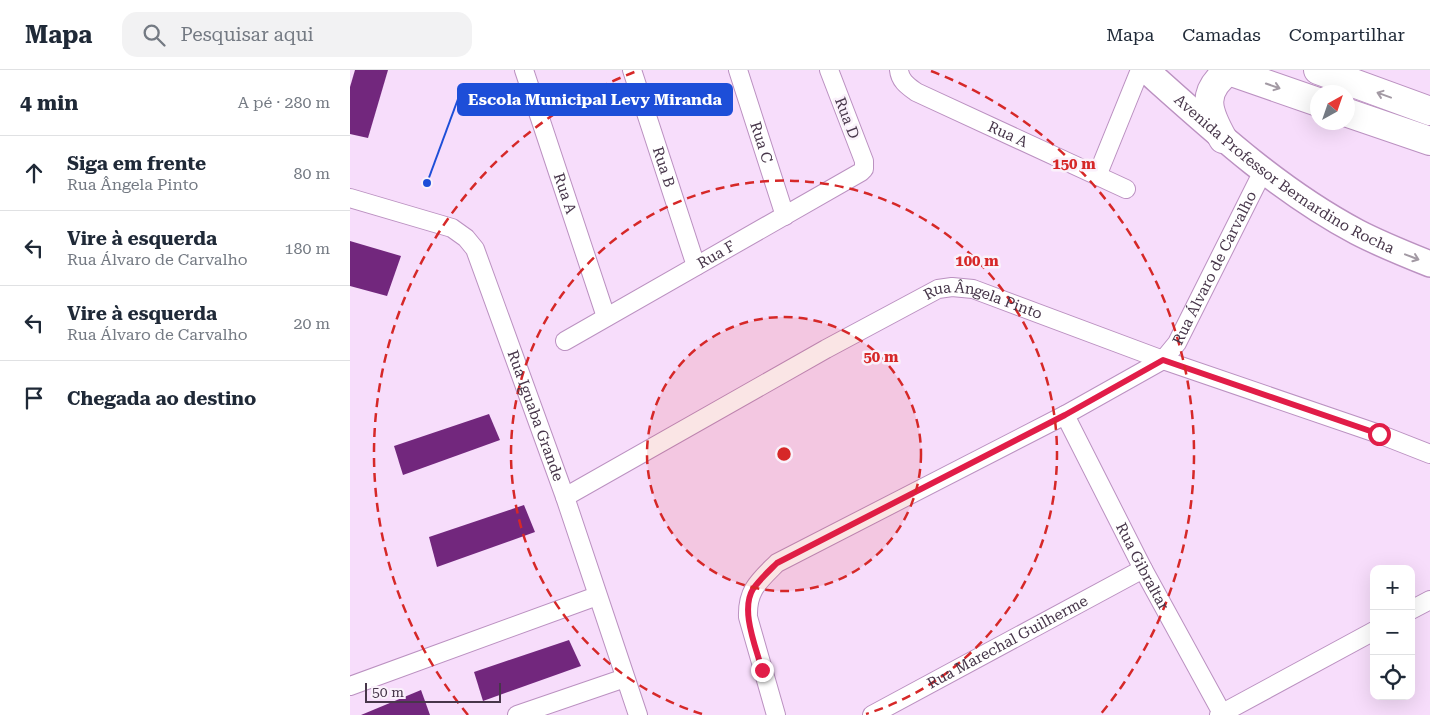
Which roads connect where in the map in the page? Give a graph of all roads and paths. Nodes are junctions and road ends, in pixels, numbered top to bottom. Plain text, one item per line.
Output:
1 (524, 70) edge
2 (632, 70) edge
3 (738, 70) edge
4 (829, 70) edge
5 (898, 70) edge
6 (1140, 70) edge
7 (1146, 70) edge
8 (1228, 70) edge
9 (1318, 70) edge
10 (1310, 99) edge
11 (1430, 111) edge
12 (1355, 115) edge
13 (1223, 140) junction
14 (1430, 142) edge
15 (864, 166) joint
16 (1263, 171) junction
17 (1097, 176) junction
18 (1126, 189) dead end
19 (350, 198) edge
20 (785, 216) junction
21 (1430, 264) edge
22 (696, 266) junction
23 (606, 317) junction
24 (565, 341) dead end
25 (1163, 360) junction
26 (1065, 415) junction
27 (1430, 454) edge
28 (565, 497) junction
29 (1143, 569) junction
30 (597, 596) junction
31 (1430, 600) edge
32 (1415, 608) edge
33 (1370, 633) edge
34 (625, 678) junction
35 (350, 686) edge
36 (1222, 714) edge
37 (517, 715) edge
38 (638, 715) edge
39 (776, 715) edge
40 (872, 715) edge

1 - 23 street, Rua A
2 - 22 street, Rua B
3 - 20 street, Rua C
4 - 15 street, Rua D
5 - 17 street, Rua A
6 - 17 street
7 - 13 main road, Avenida Professor Bernardino Rocha
8 -> 10 main road
8 - 13 main road
11 -> 9 main road
12 - 14 main road
13 - 16 main road, Avenida Professor Bernardino Rocha
15 - 20 street, Rua F
16 -> 21 main road, Avenida Professor Bernardino Rocha
16 - 25 street, Rua Álvaro de Carvalho
17 - 18 street, Rua A
19 - 28 street, Rua Iguaba Grande
20 - 22 street, Rua F
22 - 23 street, Rua F
23 - 24 street, Rua F
25 - 26 street, Rua Álvaro de Carvalho
25 - 27 street, Rua Ângela Pinto
25 - 28 street, Rua Ângela Pinto
26 - 29 street, Rua Gibraltar
26 - 39 street, Rua Álvaro de Carvalho
28 - 30 street, Rua Iguaba Grande
29 - 36 street, Rua Gibraltar
29 - 40 street, Rua Marechal Guilherme
30 - 34 street, Rua Iguaba Grande
30 - 35 street
31 - 32 street
33 - 36 street
34 - 37 street
34 - 38 street, Rua Iguaba Grande

